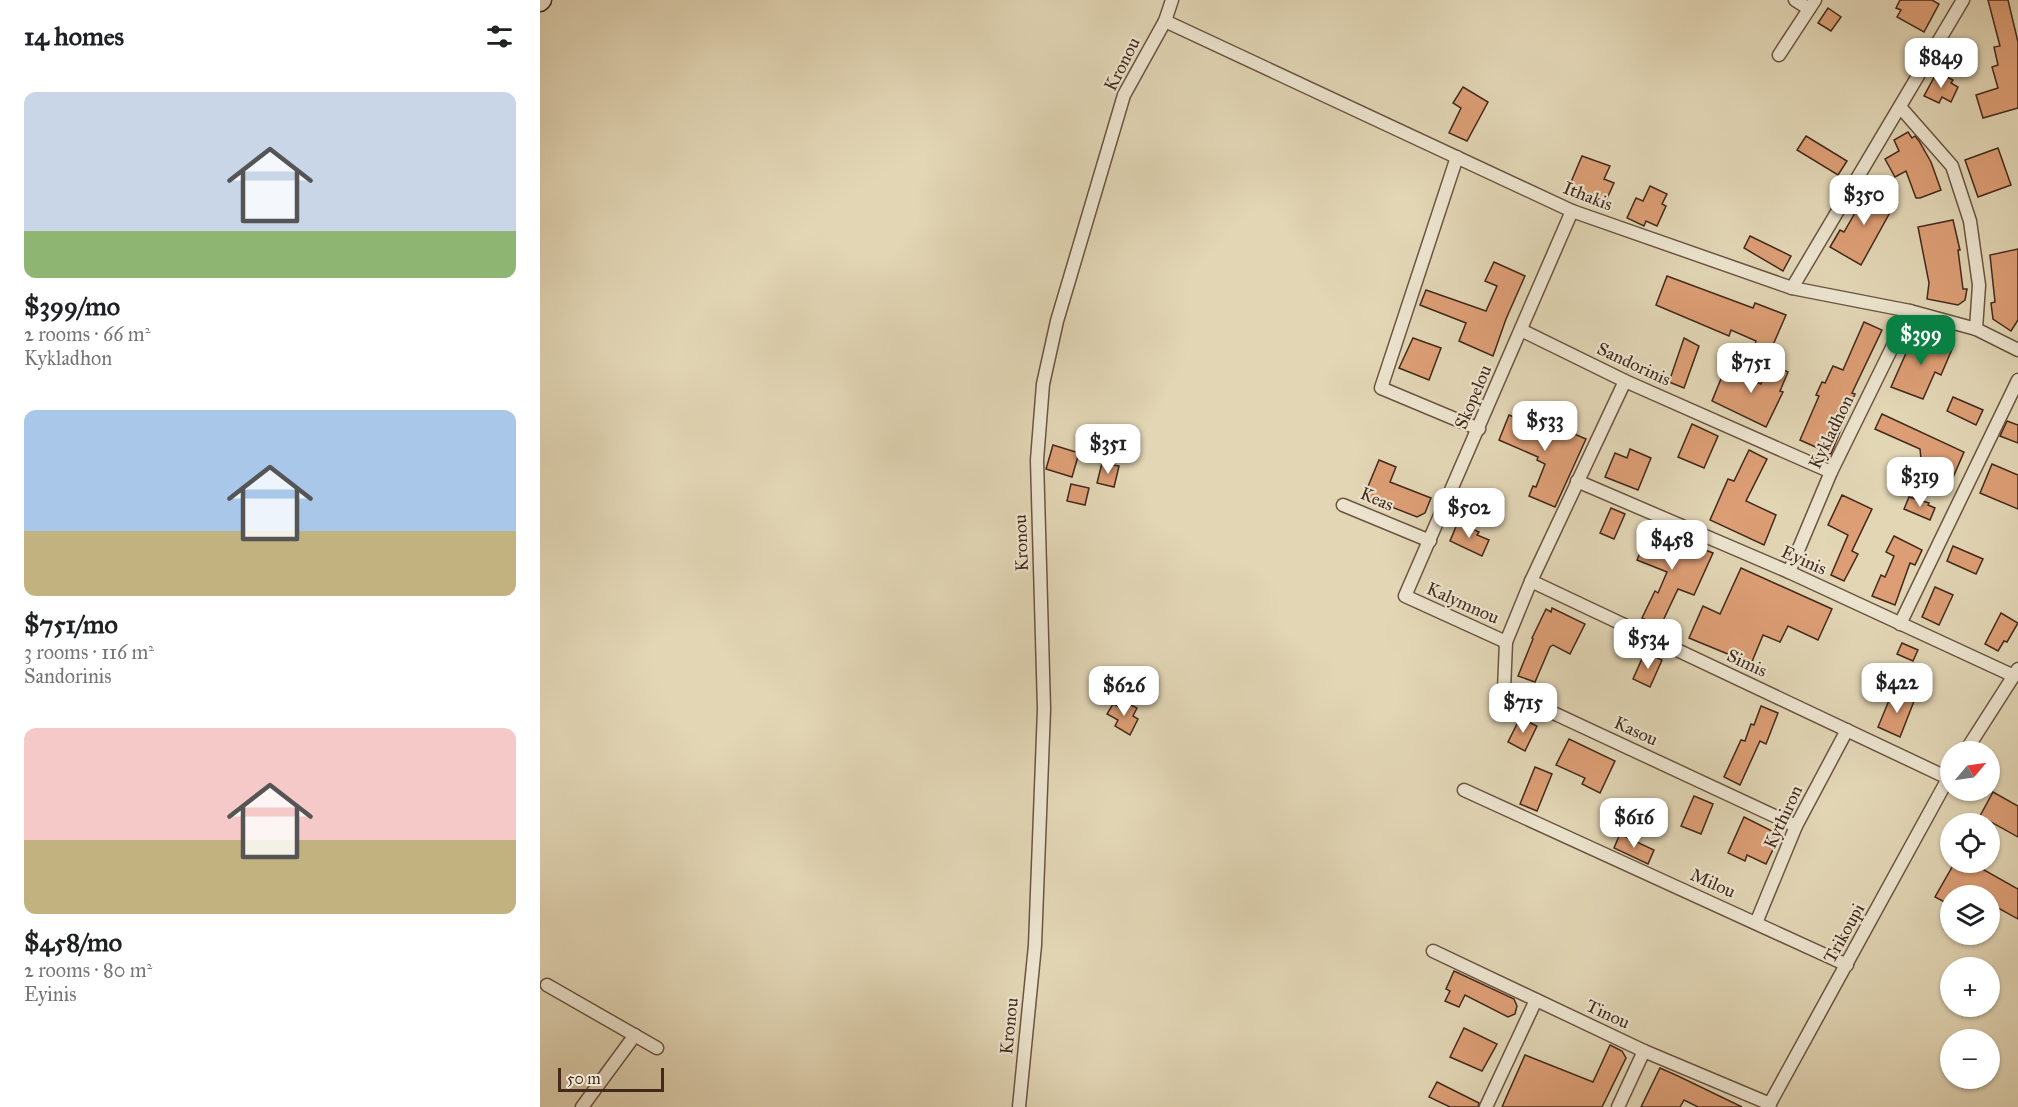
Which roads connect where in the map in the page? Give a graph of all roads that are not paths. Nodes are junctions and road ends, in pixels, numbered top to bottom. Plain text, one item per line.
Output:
1 (1172, 0) edge
2 (1795, 0) edge
3 (1964, 0) edge
4 (1812, 4) edge
5 (1165, 21) junction
6 (1779, 56) dead end
7 (1901, 108) junction
8 (1457, 157) junction
9 (1572, 211) junction
10 (1792, 288) junction
11 (1910, 311) junction
12 (1976, 329) junction
13 (1521, 330) junction
14 (2018, 350) edge
15 (2018, 380) edge
16 (1625, 381) junction
17 (1479, 429) junction
18 (1831, 472) junction
19 (1577, 481) junction
20 (1343, 505) dead end
21 (1430, 541) junction
22 (1789, 572) junction
23 (1531, 581) junction
24 (1405, 596) joint
25 (1900, 624) junction
26 (1506, 642) junction
27 (2016, 673) edge
28 (1847, 730) junction
29 (1972, 741) edge
30 (1940, 772) edge
31 (1464, 790) dead end
32 (1940, 793) edge
33 (1797, 826) junction
34 (1756, 923) junction
35 (1433, 951) dead end
36 (1847, 965) junction
37 (547, 986) dead end
38 (1536, 1000) junction
39 (635, 1035) junction
40 (657, 1048) dead end
41 (1644, 1051) junction
42 (1769, 1105) edge
43 (582, 1107) edge
44 (1019, 1107) edge
45 (1486, 1107) edge
46 (1618, 1107) edge

1 - 5 street, Kronou
2 - 4 street
3 - 7 street
4 - 6 street
5 - 8 street, Ithakis
5 - 44 street, Kronou
7 - 10 street
7 - 12 street
8 - 9 street, Ithakis
8 - 17 street
9 - 10 street, Ithakis
9 - 13 street, Skopelou
10 - 11 street, Ithakis
11 - 12 street, Ithakis
11 - 18 street, Kykladhon
12 - 14 street, Ithakis
13 - 16 street, Sandorinis
13 - 17 street, Skopelou
15 - 25 street
16 - 18 street, Sandorinis
16 - 19 street, Kalymnou
17 - 21 street, Skopelou
18 - 22 street, Kykladhon
19 - 22 street, Eyinis
19 - 23 street, Kalymnou
20 - 21 street, Keas
21 - 24 street, Skopelou
22 - 25 street, Eyinis
23 - 26 street, Kalymnou
23 - 28 street, Simis
24 - 26 street, Kalymnou
25 - 27 street, Eyinis
26 - 33 street, Kasou
27 - 29 street
28 - 30 street, Simis
28 - 33 street, Kythiron
31 - 34 street, Milou
32 - 36 street, Trikoupi
33 - 34 street, Kythiron
34 - 36 street, Milou
35 - 38 street, Tinou
36 - 42 street, Trikoupi
37 - 39 street
38 - 41 street, Tinou
38 - 45 street
39 - 40 street
39 - 43 street
41 - 42 street, Tinou
41 - 46 street

